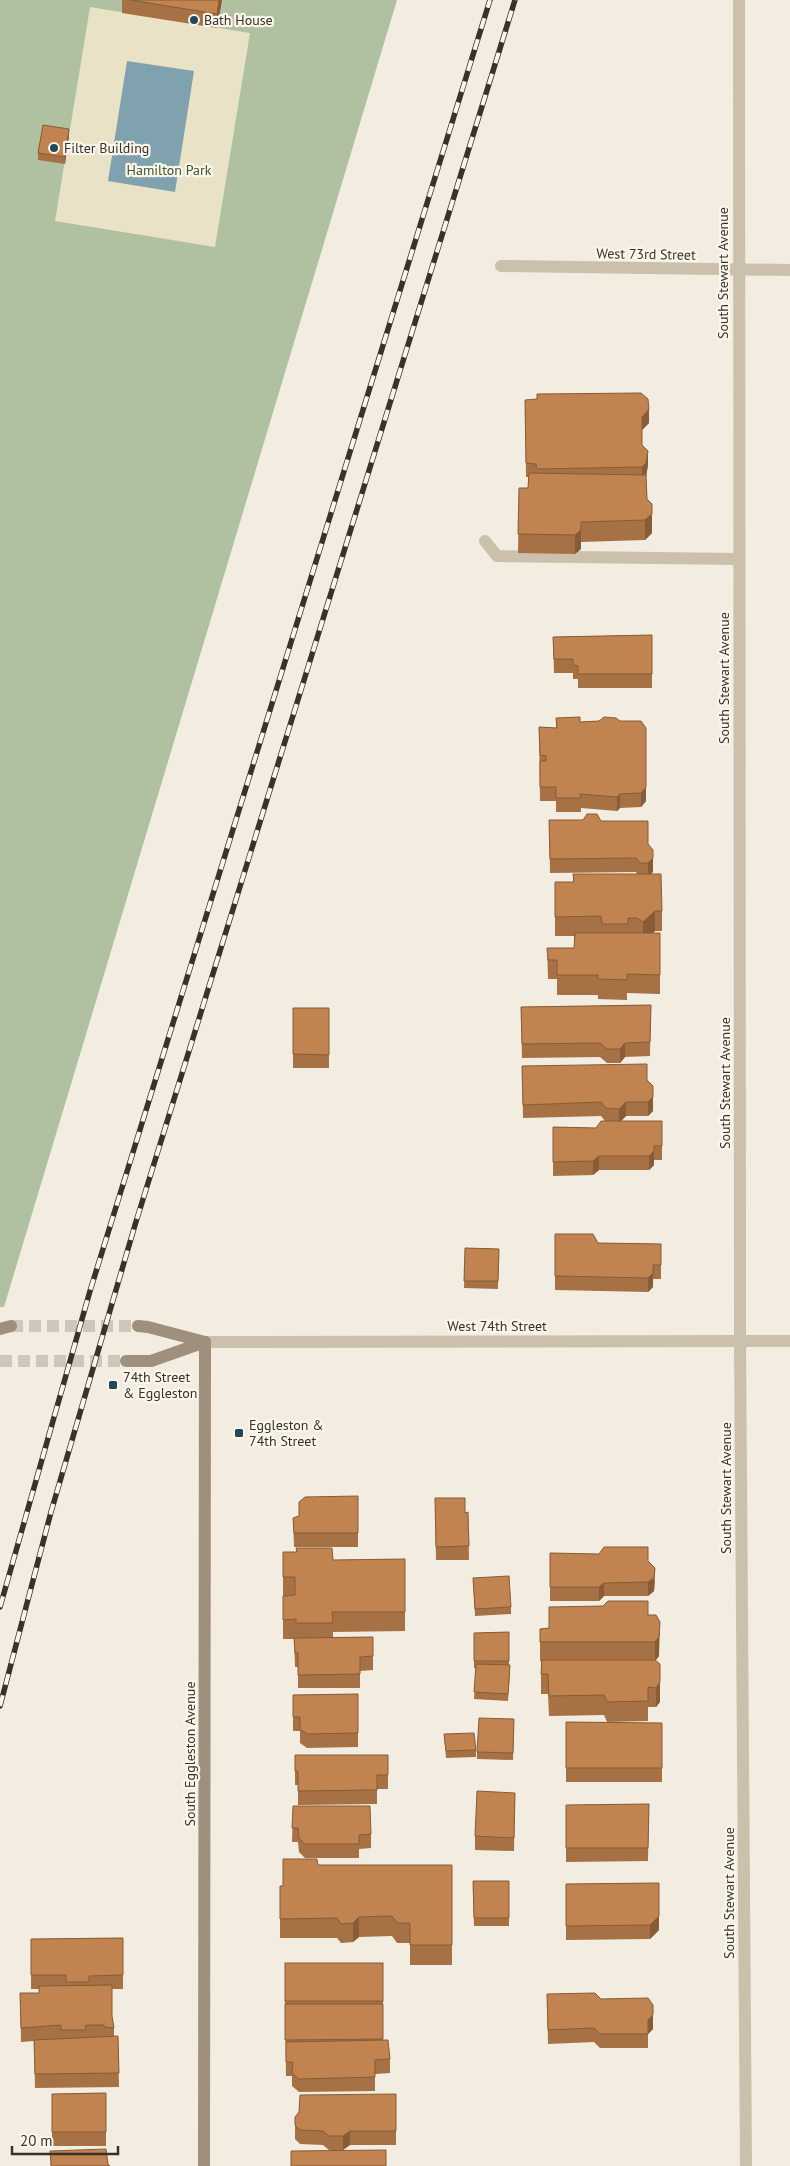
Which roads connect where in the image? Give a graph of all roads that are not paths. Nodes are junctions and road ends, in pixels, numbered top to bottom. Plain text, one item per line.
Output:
1 (739, 0) edge
2 (501, 266) dead end
3 (738, 270) junction
4 (790, 270) edge
5 (484, 541) dead end
6 (739, 559) junction
7 (138, 1326) tunnel mouth
8 (740, 1340) junction
9 (790, 1341) edge
10 (205, 1342) junction
11 (126, 1361) tunnel mouth
12 (204, 2166) edge
13 (746, 2166) edge

1 - 3 street, South Stewart Avenue
2 - 3 street, West 73rd Street
3 - 4 street, West 73rd Street
3 - 6 street, South Stewart Avenue
5 - 6 street
6 - 8 street, South Stewart Avenue
7 - 10 street, West 74th Street
8 - 9 street, West 74th Street
8 - 10 street, West 74th Street
8 - 13 street, South Stewart Avenue
10 - 11 street, West 74th Street
10 - 12 street, South Eggleston Avenue

